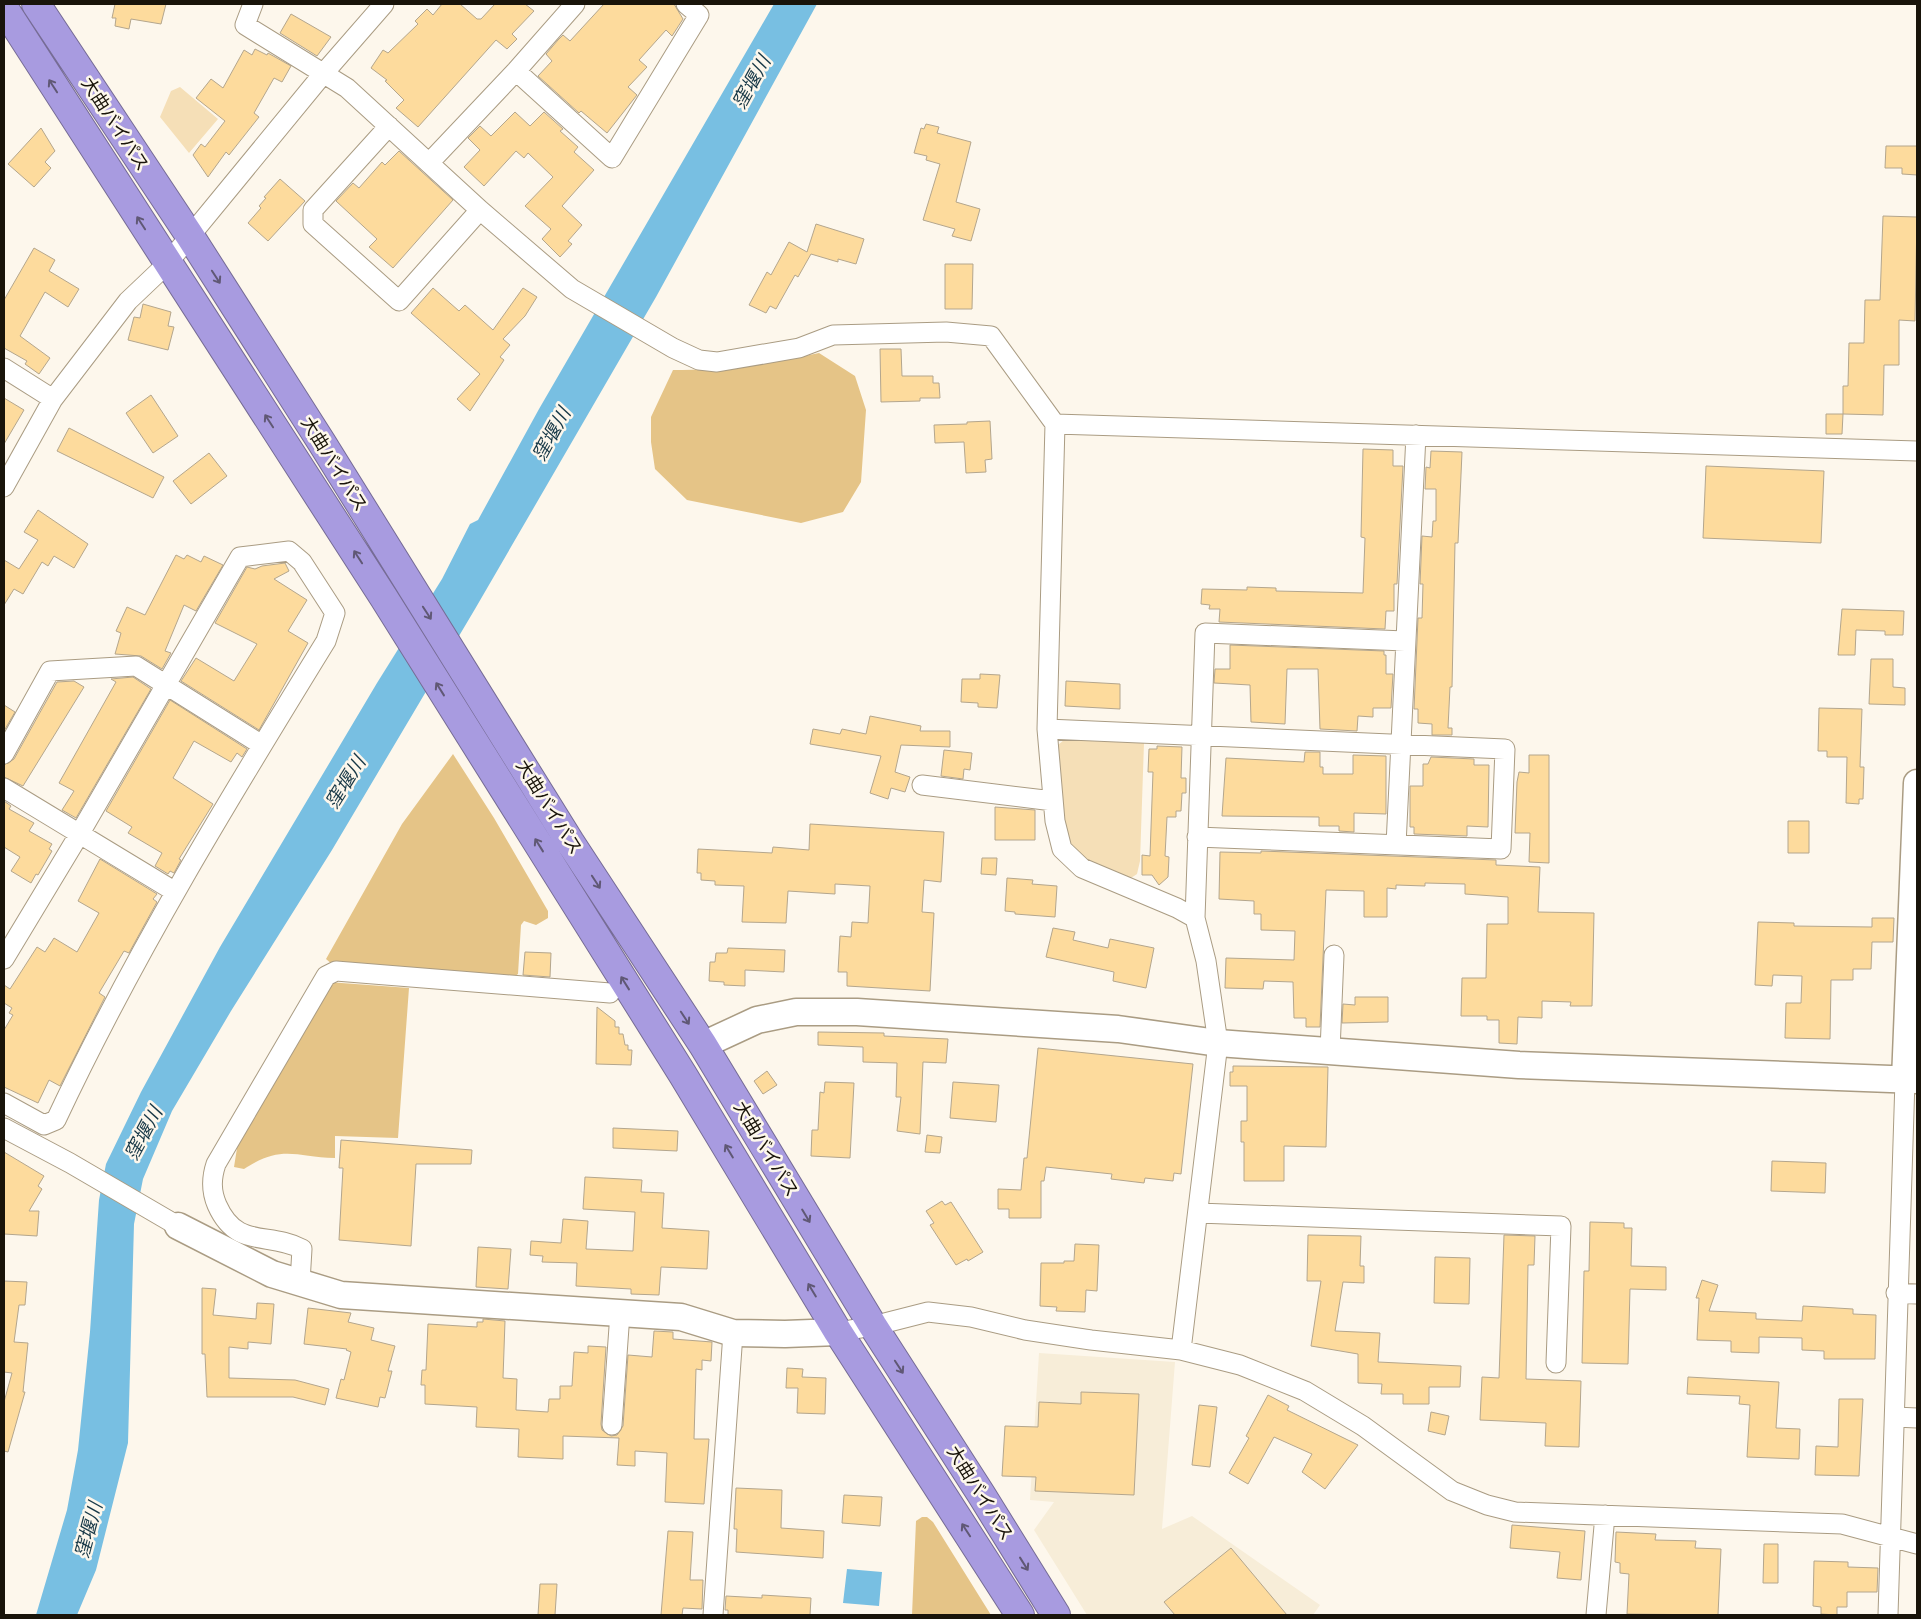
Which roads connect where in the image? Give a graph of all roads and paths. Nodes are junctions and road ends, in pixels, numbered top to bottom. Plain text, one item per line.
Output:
1 (36, 4) edge
2 (253, 4) edge
3 (384, 4) edge
4 (575, 4) edge
5 (686, 4) edge
6 (4, 8) edge
7 (516, 71) junction
8 (323, 74) junction
9 (389, 126) junction
10 (429, 163) junction
11 (480, 210) junction
12 (190, 236) junction
13 (167, 264) junction
14 (4, 368) edge
15 (53, 399) junction
16 (1055, 424) junction
17 (1416, 435) junction
18 (1917, 452) edge
19 (4, 486) edge
20 (1405, 641) junction
21 (164, 684) junction
22 (1047, 729) junction
23 (1201, 735) junction
24 (262, 745) junction
25 (1400, 745) junction
26 (4, 754) edge
27 (1917, 783) edge
28 (922, 785) dead end
29 (4, 788) edge
30 (1053, 801) junction
31 (80, 833) junction
32 (1197, 837) junction
33 (1396, 845) junction
34 (174, 891) junction
35 (1195, 918) junction
36 (1334, 955) dead end
37 (4, 959) edge
38 (1913, 970) edge
39 (610, 993) dead end
40 (1218, 1043) junction
41 (703, 1045) junction
42 (1330, 1051) junction
43 (1911, 1080) edge
44 (4, 1103) edge
45 (4, 1128) edge
46 (1198, 1213) junction
47 (178, 1226) joint
48 (300, 1282) junction
49 (1896, 1293) junction
50 (1917, 1294) edge
51 (620, 1313) junction
52 (873, 1326) junction
53 (838, 1332) junction
54 (733, 1333) junction
55 (1182, 1350) junction
56 (1556, 1363) dead end
57 (1895, 1417) junction
58 (1917, 1418) edge
59 (612, 1425) dead end
60 (1605, 1515) junction
61 (1890, 1538) junction
62 (1917, 1544) edge
63 (714, 1615) edge
64 (1020, 1615) edge
65 (1056, 1615) edge
66 (1596, 1615) edge
67 (1888, 1615) edge

1 - 12 highway, 大曲バイパス
2 - 8 street
3 - 8 street
4 - 7 street
5 - 7 street
13 -> 6 highway, 大曲バイパス
7 - 10 street
8 - 9 street
8 - 12 street
9 - 10 street
9 - 11 street
10 - 11 street
11 - 16 street
12 - 13 street
12 -> 41 highway, 大曲バイパス
13 - 15 street
53 -> 13 highway, 大曲バイパス
14 - 15 street
15 - 19 street
16 - 17 street
16 - 22 street
17 - 18 street
17 - 20 street
20 - 23 street
20 - 25 street
21 - 24 street
21 - 24 street
21 - 26 street
21 - 31 street
22 - 23 street
22 - 30 street
23 - 25 street
23 - 32 street
24 - 34 street
25 - 33 street
25 - 33 street
27 - 38 street
28 - 30 street
29 - 31 street
30 - 35 street
31 - 34 street
31 - 37 street
32 - 33 street
32 - 35 street
34 - 44 street
35 - 40 street
36 - 42 street
38 - 43 street
39 - 48 street
40 - 41 street
40 - 42 street
40 - 46 street
41 -> 52 highway, 大曲バイパス
42 - 43 street
43 - 49 street
45 - 47 street
46 - 55 street
46 - 56 street
47 - 48 street
48 - 51 street
49 - 50 street
49 - 57 street
51 - 54 street
51 - 59 street
52 - 53 street
52 - 55 street
52 -> 65 highway, 大曲バイパス
53 - 54 street
64 -> 53 highway, 大曲バイパス
54 - 63 street
55 - 60 street
57 - 58 street
57 - 61 street
60 - 61 street
60 - 66 street
61 - 62 street
61 - 67 street

